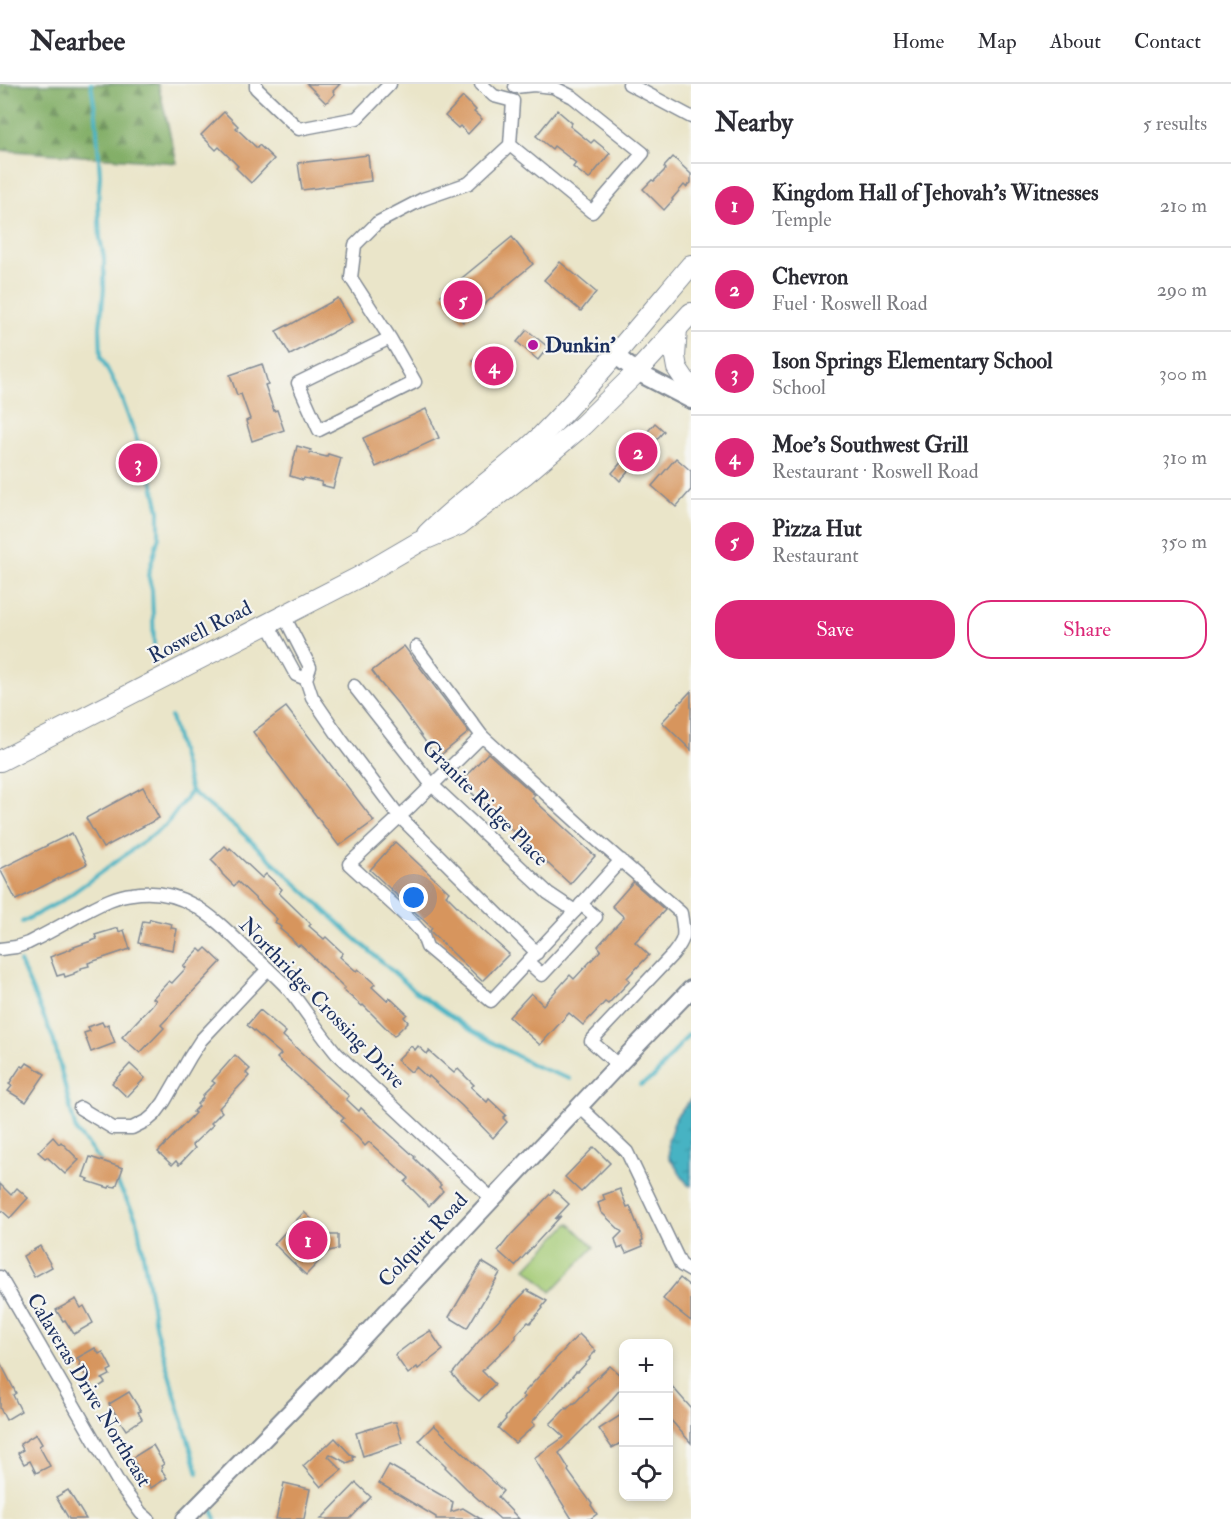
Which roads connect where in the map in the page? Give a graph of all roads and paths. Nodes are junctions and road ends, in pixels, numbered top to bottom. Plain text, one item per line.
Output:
1 (256, 84) edge
2 (390, 84) edge
3 (481, 84) edge
4 (629, 84) edge
5 (514, 86) edge
6 (513, 101) junction
7 (691, 117) edge
8 (510, 146) junction
9 (691, 265) edge
10 (691, 313) edge
11 (677, 328) junction
12 (390, 338) junction
13 (615, 356) junction
14 (637, 372) junction
15 (691, 389) edge
16 (691, 400) edge
17 (419, 542) junction
18 (276, 620) junction
19 (416, 647) dead end
20 (354, 686) dead end
21 (482, 736) junction
22 (0, 761) edge
23 (432, 785) junction
24 (399, 816) junction
25 (621, 860) junction
26 (578, 908) junction
27 (0, 949) edge
28 (532, 957) junction
29 (268, 969) junction
30 (691, 989) edge
31 (618, 1065) junction
32 (579, 1106) junction
33 (80, 1108) dead end
34 (492, 1199) junction
35 (691, 1271) edge
36 (0, 1277) edge
37 (148, 1519) edge
38 (185, 1519) edge

1 - 2 street
3 - 6 street
4 - 7 street
5 - 6 street
5 - 8 street
6 - 8 street
8 - 12 street
9 - 13 main road, Roswell Road
10 - 11 main road, Roswell Road
11 - 14 main road, Roswell Road
11 - 15 main road
12 - 12 street
13 - 14 street
13 - 17 main road, Roswell Road
14 - 16 street
14 - 17 main road, Roswell Road
17 - 18 main road, Roswell Road
18 - 22 main road, Roswell Road
18 - 24 street
19 - 21 street
20 - 23 street, Granite Ridge Place
21 - 23 street
21 - 25 street
23 - 24 street
23 - 26 street, Granite Ridge Place
24 - 28 street
24 - 28 street
25 - 26 street
25 - 31 street
26 - 28 street
26 - 28 street
27 - 29 street, Northridge Crossing Drive
29 - 33 street
29 - 34 street, Northridge Crossing Drive
30 - 31 street, Colquitt Road
31 - 32 street, Colquitt Road
32 - 34 street, Colquitt Road
32 - 35 street
34 - 38 street, Colquitt Road
36 - 37 street, Calaveras Drive Northeast

